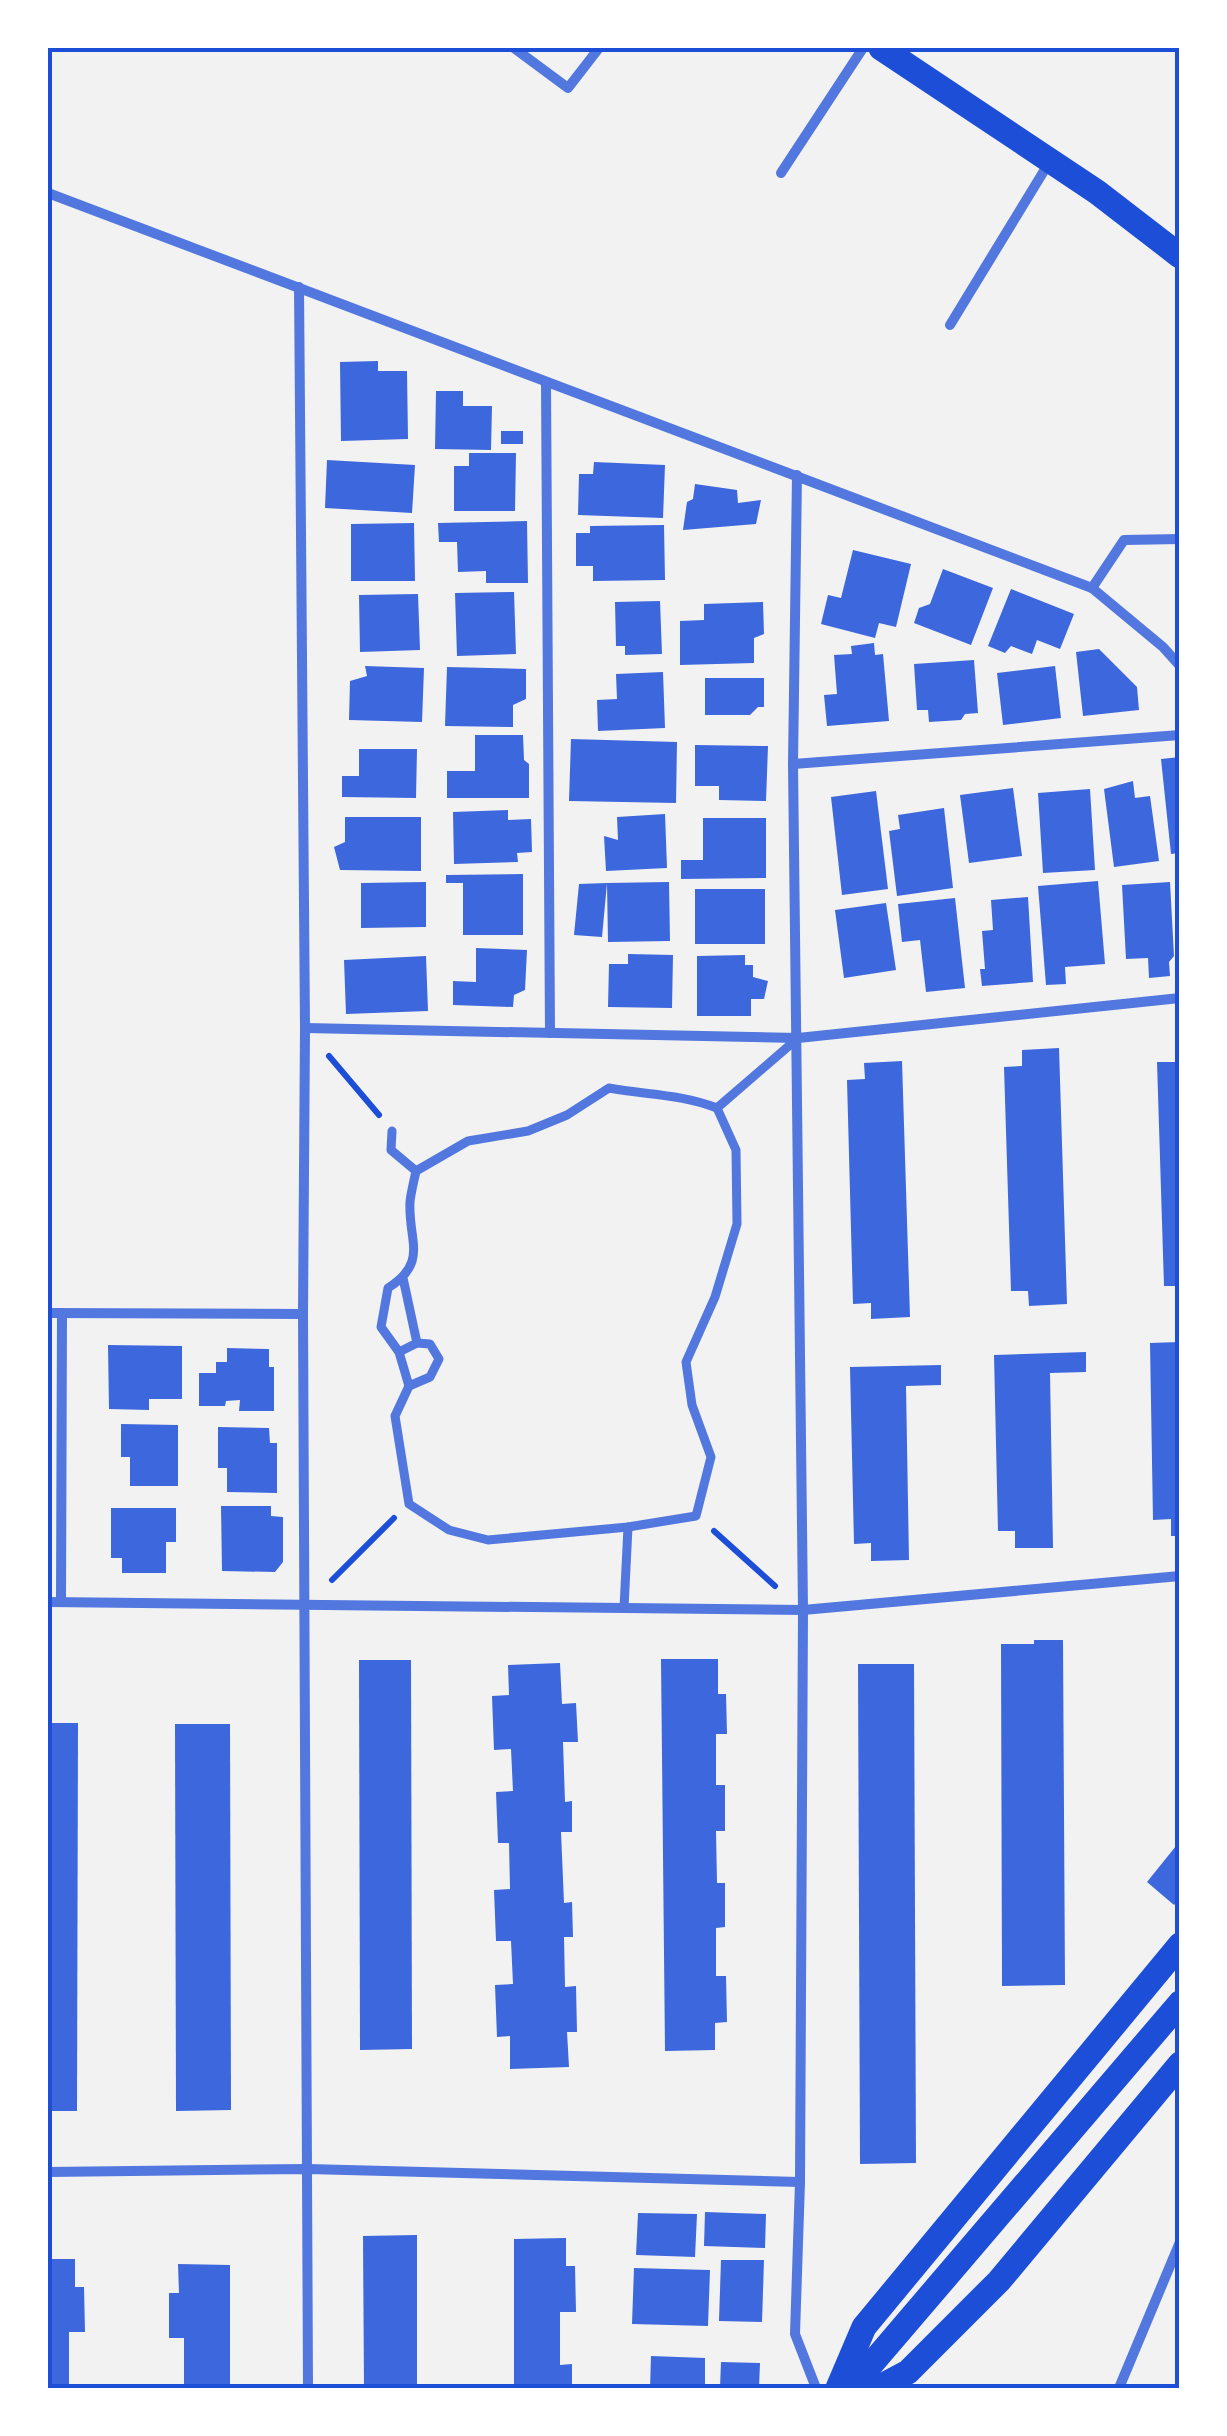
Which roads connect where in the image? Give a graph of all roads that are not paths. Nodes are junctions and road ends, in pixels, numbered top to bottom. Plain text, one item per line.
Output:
1 (514, 48) edge
2 (600, 48) edge
3 (863, 48) edge
4 (881, 48) edge
5 (1050, 160) junction
6 (781, 173) dead end
7 (48, 193) edge
8 (1180, 256) edge
9 (299, 287) junction
10 (950, 325) dead end
11 (546, 383) junction
12 (798, 475) junction
13 (1180, 539) edge
14 (1092, 588) junction
15 (1180, 666) edge
16 (1180, 735) edge
17 (794, 764) junction
18 (1180, 998) edge
19 (305, 1028) junction
20 (550, 1033) junction
21 (798, 1038) junction
22 (717, 1108) junction
23 (392, 1131) road end
24 (416, 1171) junction
25 (403, 1278) junction
26 (48, 1313) edge
27 (62, 1313) junction
28 (303, 1314) junction
29 (417, 1342) junction
30 (398, 1352) junction
31 (410, 1386) junction
32 (628, 1528) junction
33 (1180, 1576) edge
34 (48, 1602) edge
35 (61, 1602) junction
36 (306, 1605) junction
37 (624, 1608) junction
38 (803, 1610) junction
39 (1180, 1945) edge
40 (1180, 2003) edge
41 (1180, 2064) edge
42 (308, 2169) junction
43 (48, 2172) edge
44 (800, 2182) junction
45 (1180, 2242) edge
46 (308, 2388) edge
47 (816, 2388) edge
48 (838, 2388) edge
49 (851, 2388) edge
50 (878, 2388) edge
51 (1119, 2388) edge

1 - 2 street
3 - 6 street
4 - 5 main road
5 - 8 main road
5 - 10 street
7 - 9 street
9 - 11 street
9 - 19 street
11 - 12 street
11 - 20 street
12 - 14 street
12 - 17 street
13 - 14 street
14 - 15 street
16 - 17 street
17 - 21 street
18 - 21 street
19 - 20 street
19 - 28 street
20 - 21 street
21 - 22 street
21 - 38 street
22 - 24 street
22 - 32 street
23 - 24 street
24 - 25 street
25 - 29 street
25 - 30 street
26 - 27 street
27 - 28 street
27 - 35 street
28 - 36 street
29 - 30 street
29 - 31 street
30 - 31 street
31 - 32 street
32 - 37 street
33 - 38 street
34 - 35 street
35 - 36 street
36 - 37 street
36 - 42 street
37 - 38 street
38 - 44 street
39 - 48 main road
40 - 49 main road
41 - 50 main road
42 - 43 street
42 - 44 street
42 - 46 street
44 - 47 street
45 - 51 street

